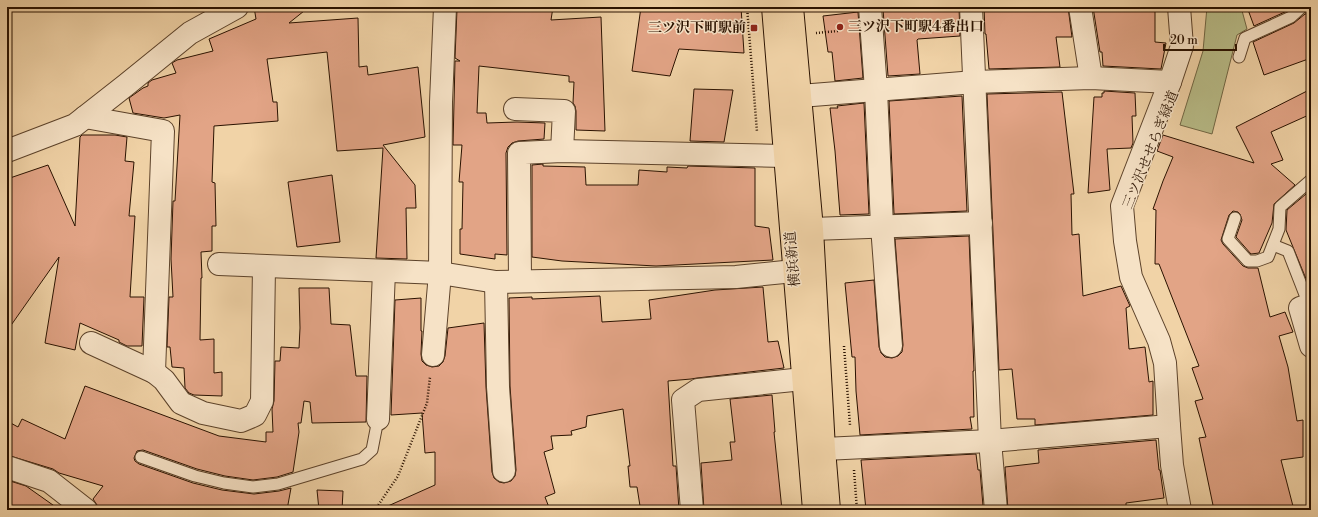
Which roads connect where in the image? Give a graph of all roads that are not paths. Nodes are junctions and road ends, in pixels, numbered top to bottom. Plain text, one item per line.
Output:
1 (237, 7) edge
2 (445, 7) edge
3 (773, 7) edge
4 (792, 7) edge
5 (870, 7) edge
6 (971, 7) edge
7 (1080, 7) edge
8 (1180, 7) edge
9 (1302, 7) edge
10 (1239, 57) dead end
11 (1091, 78) junction
12 (975, 82) junction
13 (1170, 82) junction
14 (876, 90) junction
15 (800, 96) junction
16 (515, 109) dead end
17 (85, 118) junction
18 (7, 151) edge
19 (562, 151) junction
20 (784, 156) junction
21 (1311, 180) edge
22 (1235, 218) dead end
23 (981, 223) junction
24 (882, 226) junction
25 (812, 229) junction
26 (1273, 245) junction
27 (219, 264) dead end
28 (264, 266) junction
29 (384, 271) junction
30 (794, 271) junction
31 (440, 273) junction
32 (520, 281) junction
33 (496, 282) junction
34 (1310, 304) edge
35 (91, 343) dead end
36 (891, 346) dead end
37 (1311, 346) edge
38 (433, 355) road end
39 (154, 372) junction
40 (803, 379) junction
41 (378, 419) joint
42 (1169, 426) junction
43 (990, 441) junction
44 (824, 449) junction
45 (141, 457) dead end
46 (7, 467) edge
47 (504, 470) dead end
48 (86, 510) edge
49 (692, 510) edge
50 (814, 510) edge
51 (829, 510) edge
52 (996, 510) edge
53 (1180, 510) edge

1 - 17 street
2 - 31 street
3 - 20 highway, 横浜新道
4 - 15 highway, 横浜新道
5 - 14 street
6 - 12 street
7 - 11 street
8 - 13 street
9 - 10 lane
11 - 12 street
11 - 13 street
12 - 14 street
12 - 23 street
13 - 42 street
14 - 15 street
14 - 24 street
15 - 25 highway, 横浜新道
16 - 19 street
17 - 18 street
17 - 39 street
19 - 20 street
19 - 32 street
20 - 30 highway, 横浜新道
21 - 26 lane
22 - 26 lane
23 - 24 street
23 - 43 street
24 - 25 street
24 - 36 street
25 - 44 highway, 横浜新道
26 - 34 lane
27 - 28 street
28 - 29 street
28 - 39 street
29 - 31 street
29 - 41 street
30 - 32 street
30 - 40 highway, 横浜新道
31 - 33 street
31 - 38 street
32 - 33 street
33 - 47 street
34 - 37 street
35 - 39 street
40 - 49 street
40 - 50 highway, 横浜新道
41 - 45 lane
42 - 43 street
42 - 53 street
43 - 44 street
43 - 52 street
44 - 51 highway, 横浜新道
46 - 48 street

